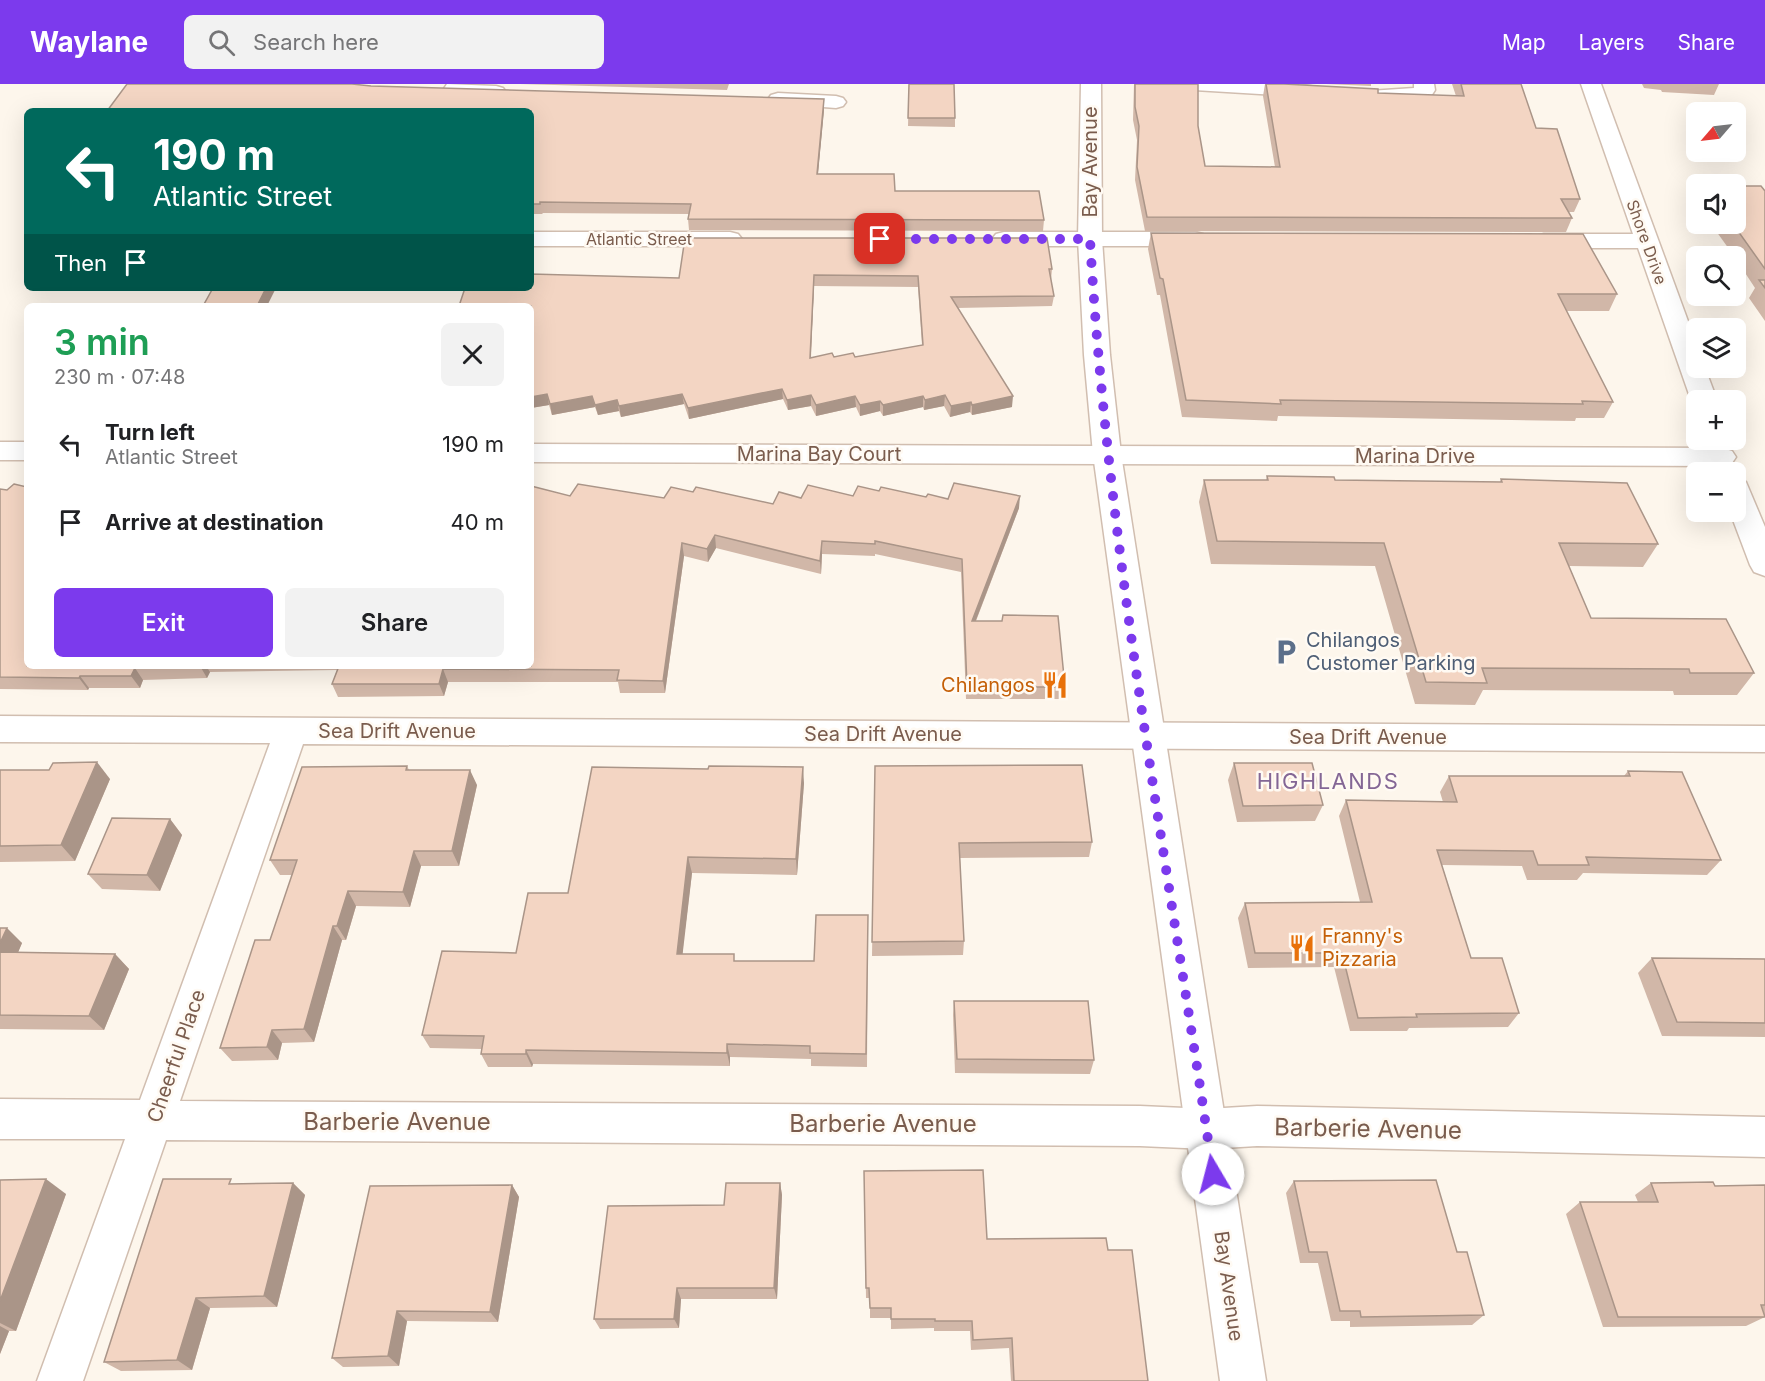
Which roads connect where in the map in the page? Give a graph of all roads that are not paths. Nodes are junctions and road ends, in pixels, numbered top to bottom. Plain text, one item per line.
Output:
1 (767, 84) edge
2 (1091, 84) edge
3 (1194, 84) edge
4 (1424, 84) edge
5 (1591, 84) edge
6 (455, 87) edge
7 (512, 92) edge
8 (1335, 93) edge
9 (1358, 94) edge
10 (836, 102) dead end
11 (534, 239) edge
12 (757, 239) edge
13 (983, 239) edge
14 (1090, 239) junction
15 (1216, 240) edge
16 (1527, 241) edge
17 (1647, 241) junction
18 (1700, 390) edge
19 (0, 451) edge
20 (24, 451) edge
21 (534, 453) edge
22 (1107, 454) junction
23 (1723, 456) edge
24 (1746, 515) edge
25 (1765, 565) edge
26 (0, 729) edge
27 (291, 730) junction
28 (1147, 736) junction
29 (1765, 739) edge
30 (0, 1119) edge
31 (154, 1120) junction
32 (1207, 1129) junction
33 (1765, 1137) edge
34 (60, 1381) edge
35 (1243, 1381) edge

1 - 10 street
2 - 14 street, Bay Avenue
3 - 8 street
4 - 9 street
5 - 17 street, Shore Drive
6 - 7 street
11 - 12 street, Atlantic Street
13 - 14 street
14 - 15 street
14 - 22 street, Bay Avenue
16 - 17 street
17 - 18 street, Shore Drive
19 - 20 street
21 - 22 street, Marina Bay Court
22 - 23 street, Marina Drive
22 - 28 street, Bay Avenue
24 - 25 street
26 - 27 street, Sea Drift Avenue
27 - 28 street, Sea Drift Avenue
27 - 31 street, Cheerful Place
28 - 29 street, Sea Drift Avenue
28 - 32 street, Bay Avenue
30 - 31 street, Barberie Avenue
31 - 32 street, Barberie Avenue
31 - 34 street, Cheerful Place
32 - 33 street, Barberie Avenue
32 - 35 street, Bay Avenue

